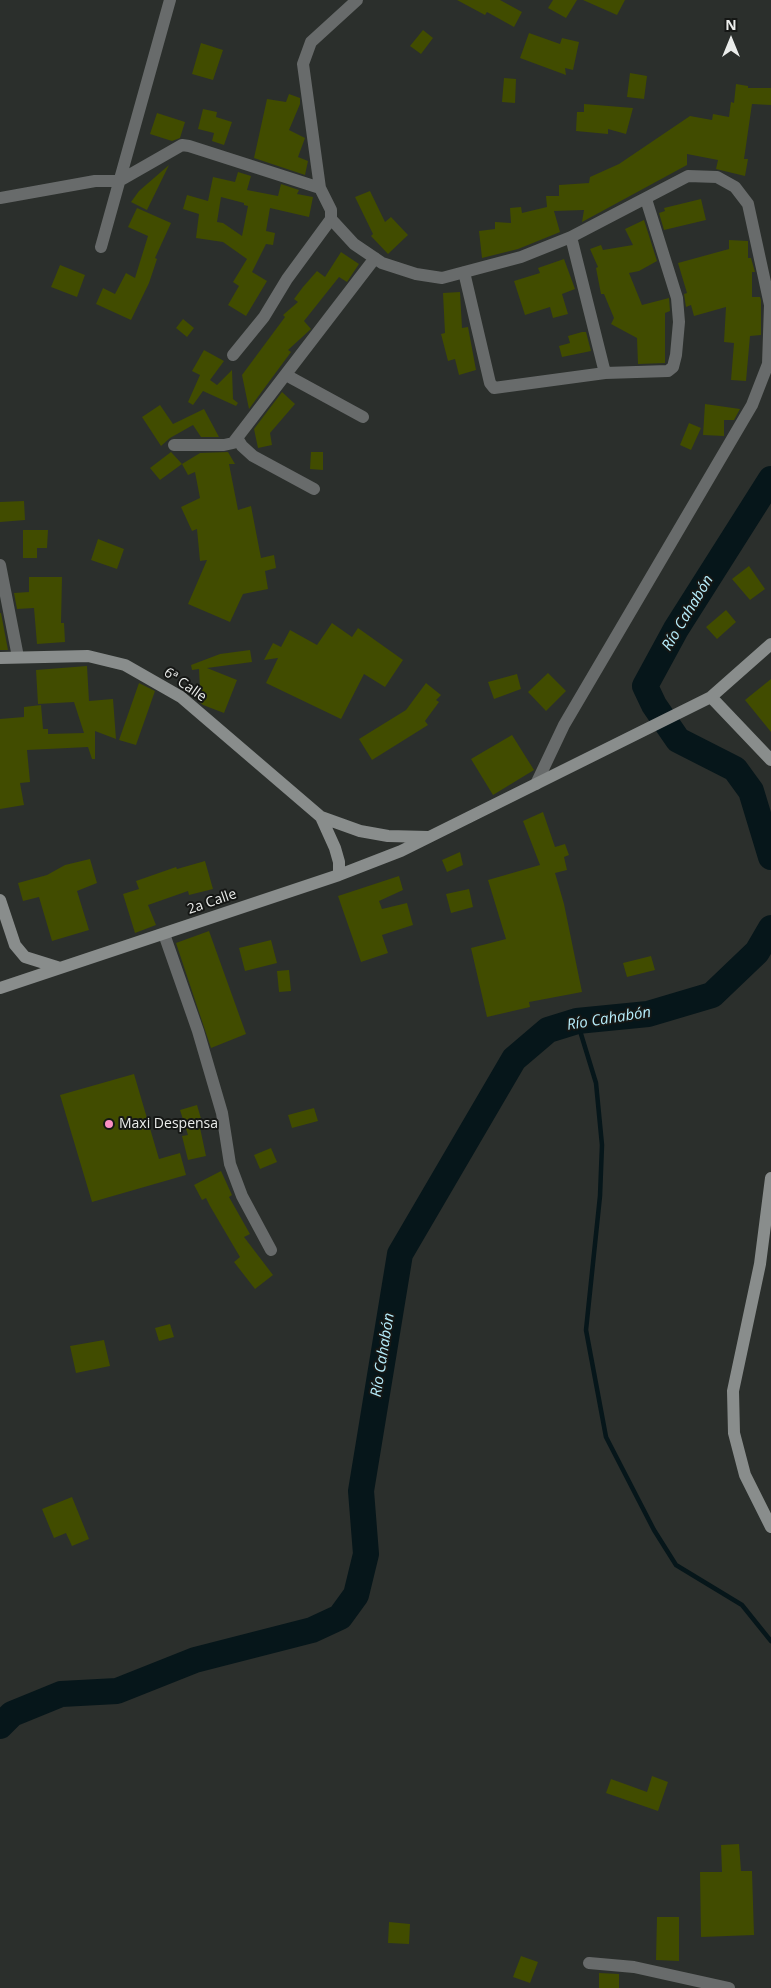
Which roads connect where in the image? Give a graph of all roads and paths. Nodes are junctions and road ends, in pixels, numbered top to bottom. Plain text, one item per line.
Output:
1 (170, 0) edge
2 (357, 0) edge
3 (119, 181) junction
4 (320, 188) junction
5 (0, 198) edge
6 (646, 199) junction
7 (331, 219) junction
8 (571, 237) junction
9 (101, 247) dead end
10 (375, 258) junction
11 (464, 272) junction
12 (770, 304) edge
13 (233, 355) dead end
14 (606, 373) junction
15 (286, 375) junction
16 (363, 416) dead end
17 (237, 438) junction
18 (174, 445) dead end
19 (314, 489) dead end
20 (0, 565) edge
21 (771, 644) edge
22 (18, 657) junction
23 (0, 658) edge
24 (710, 697) junction
25 (771, 760) edge
26 (536, 784) junction
27 (321, 817) junction
28 (430, 837) junction
29 (339, 876) junction
30 (0, 900) edge
31 (164, 934) junction
32 (57, 967) junction
33 (0, 988) edge
34 (771, 1178) edge
35 (271, 1250) dead end
36 (771, 1528) edge
37 (589, 1963) dead end
38 (729, 1988) edge

1 - 3 street
2 - 4 street
3 - 4 street
3 - 5 street
3 - 9 street
4 - 7 street
6 - 8 street
6 - 12 street
6 - 14 street
7 - 10 street
7 - 13 street
8 - 11 street
8 - 14 street
10 - 11 street
10 - 15 street
11 - 14 street
12 - 26 street
15 - 16 street
15 - 17 street
17 - 18 street
17 - 19 street
20 - 22 street
21 - 24 main road, 2a Calle
22 - 23 main road, 6ª Calle
22 - 27 main road, 6ª Calle
24 - 25 main road
24 - 26 main road, 2a Calle
26 - 28 main road, 2a Calle
27 - 28 main road, 6ª Calle
27 - 29 main road, 6ª Calle
28 - 29 main road, 2a Calle
29 - 31 main road, 2a Calle
30 - 32 main road
31 - 32 main road, 2a Calle
31 - 35 street
32 - 33 main road, 2a Calle
34 - 36 main road
37 - 38 street

